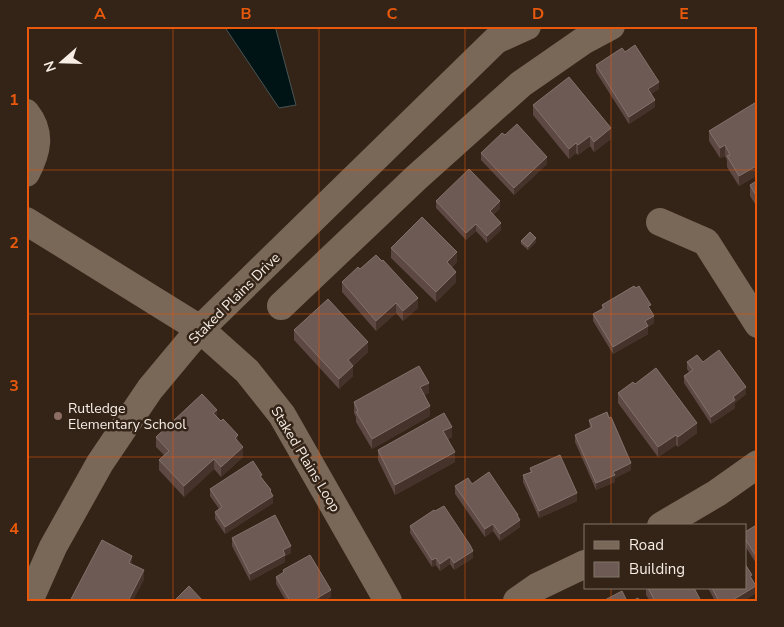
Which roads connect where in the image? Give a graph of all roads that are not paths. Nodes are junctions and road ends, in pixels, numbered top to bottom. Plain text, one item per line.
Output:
1 (527, 26) edge
2 (611, 26) edge
3 (500, 35) edge
4 (26, 113) edge
5 (386, 148) junction
6 (26, 173) edge
7 (415, 180) junction
8 (26, 221) edge
9 (660, 222) dead end
10 (281, 306) dead end
11 (758, 324) edge
12 (200, 329) junction
13 (758, 464) edge
14 (664, 524) edge
15 (584, 564) edge
16 (29, 601) edge
17 (388, 601) edge
18 (517, 601) edge

1 - 3 street, Staked Plains Drive
2 - 7 street
3 - 5 street, Staked Plains Drive
4 - 6 street
5 - 7 street
5 - 12 street, Staked Plains Drive
7 - 10 street
8 - 12 street, Staked Plains Loop
9 - 11 street
12 - 16 street, Staked Plains Drive
12 - 17 street, Staked Plains Loop
13 - 14 street
15 - 18 street

